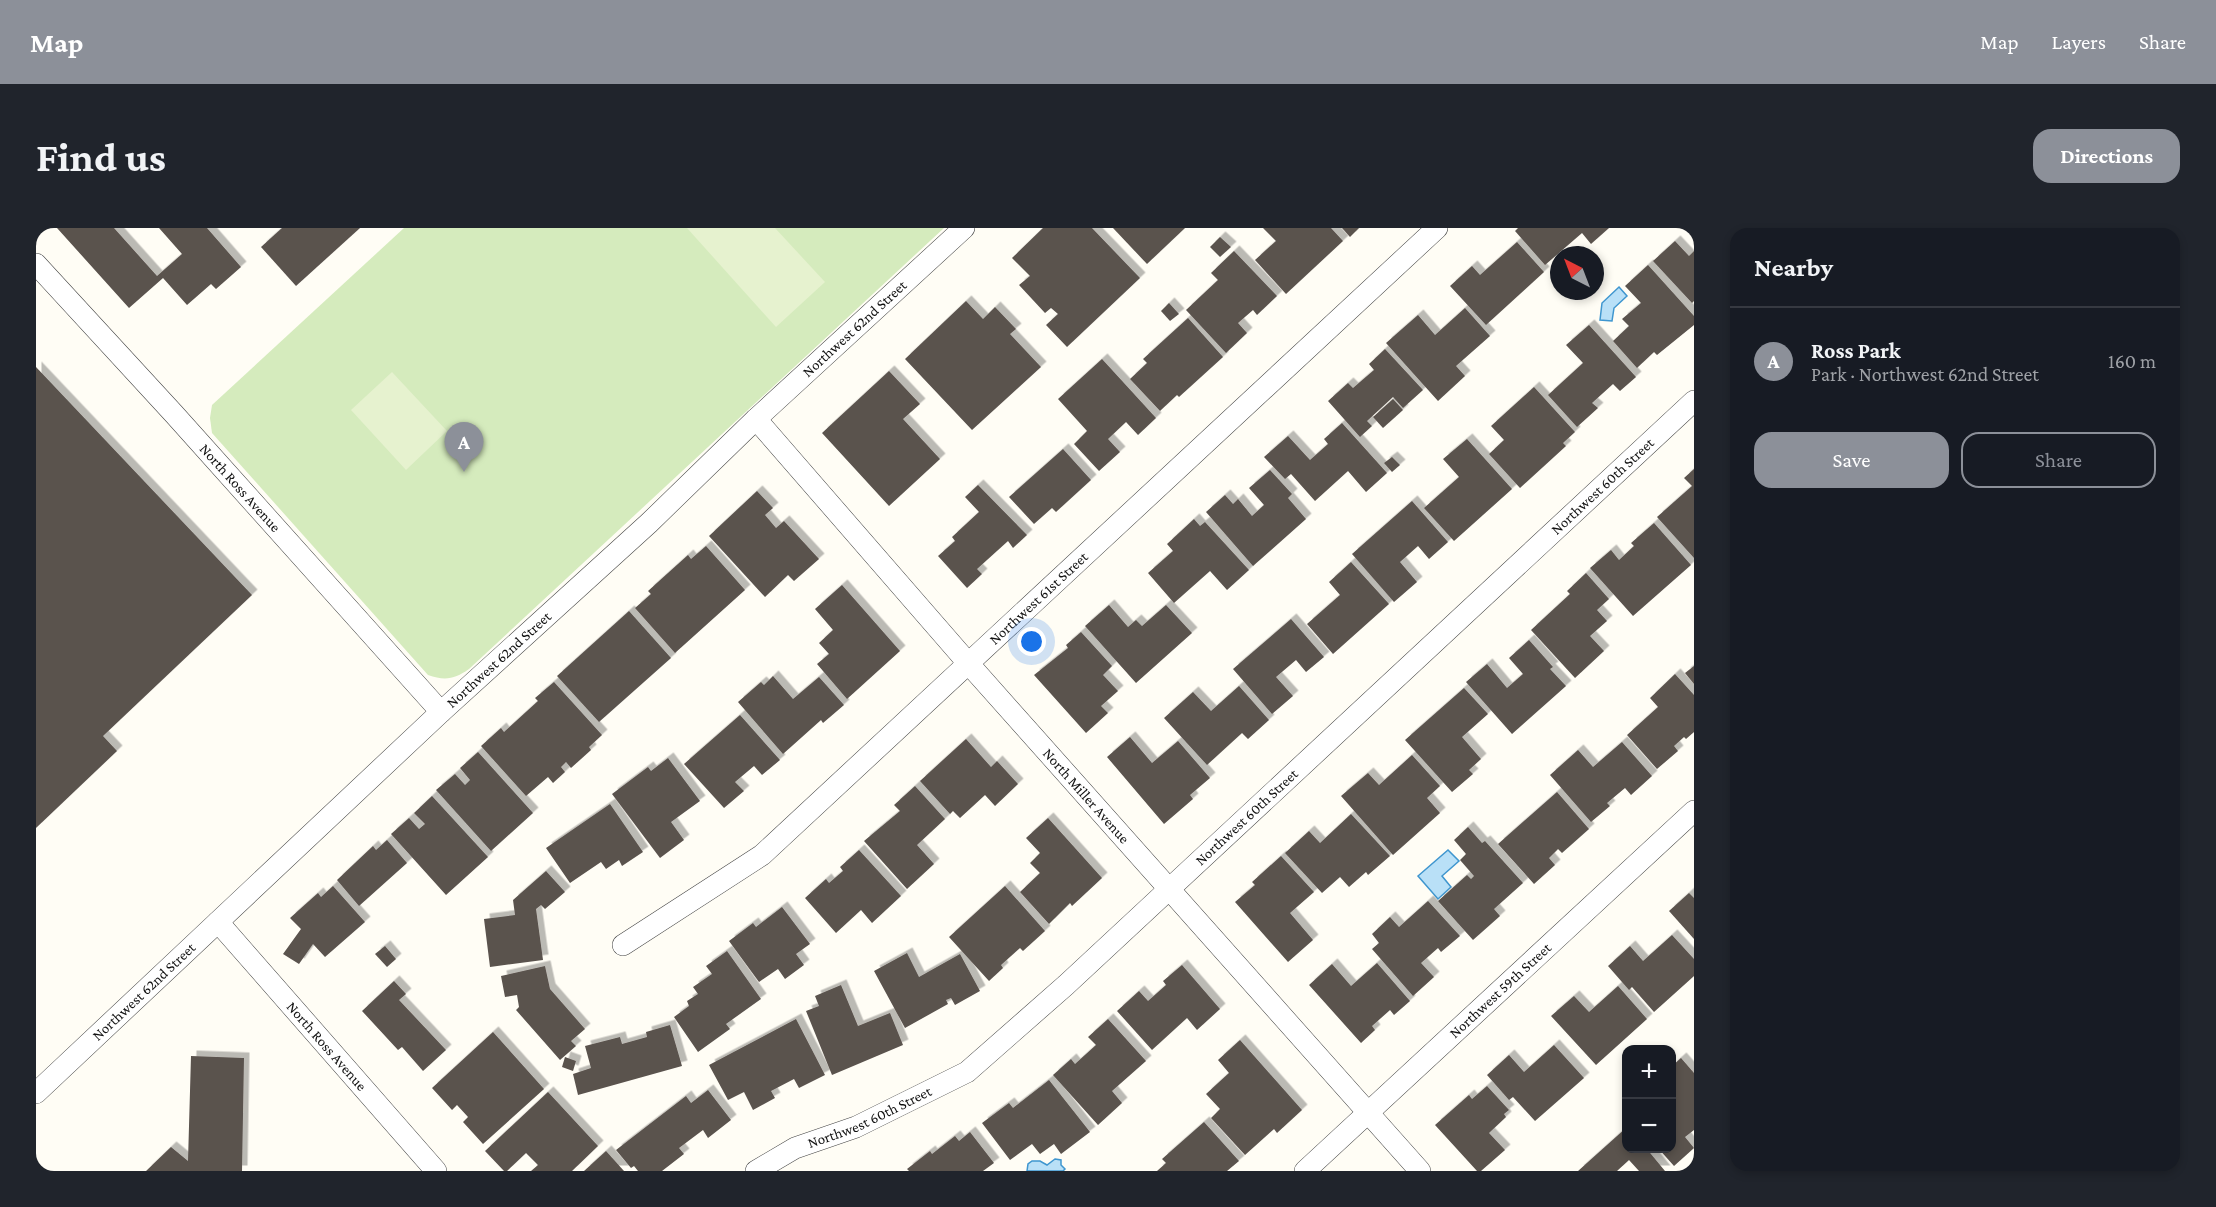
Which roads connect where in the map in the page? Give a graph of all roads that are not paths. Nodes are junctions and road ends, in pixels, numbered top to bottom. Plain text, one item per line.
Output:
1 (964, 228) edge
2 (1437, 228) edge
3 (36, 264) edge
4 (1694, 401) edge
5 (756, 419) junction
6 (968, 663) junction
7 (441, 712) junction
8 (1694, 810) edge
9 (1169, 887) junction
10 (218, 922) junction
11 (623, 945) dead end
12 (36, 1093) edge
13 (1368, 1113) junction
14 (436, 1171) edge
15 (756, 1171) edge
16 (1305, 1171) edge
17 (1420, 1171) edge

1 - 5 street, Northwest 62nd Street
2 - 6 street, Northwest 61st Street
3 - 7 street, North Ross Avenue
4 - 9 street, Northwest 60th Street
5 - 6 street, North Miller Avenue
5 - 7 street, Northwest 62nd Street
6 - 9 street, North Miller Avenue
6 - 11 street, Northwest 61st Street
7 - 10 street, Northwest 62nd Street
8 - 13 street, Northwest 59th Street
9 - 13 street, North Miller Avenue
9 - 15 street, Northwest 60th Street
10 - 12 street, Northwest 62nd Street
10 - 14 street, North Ross Avenue
13 - 16 street, Northwest 59th Street
13 - 17 street, North Miller Avenue

